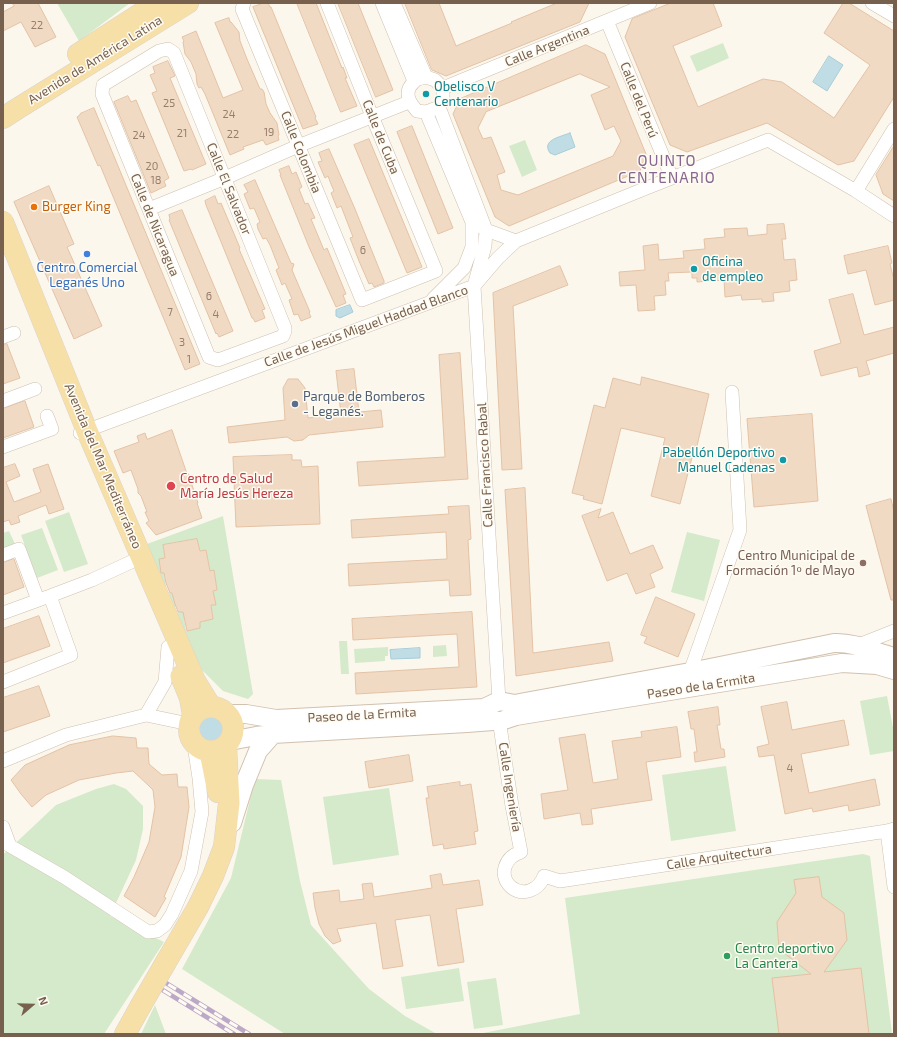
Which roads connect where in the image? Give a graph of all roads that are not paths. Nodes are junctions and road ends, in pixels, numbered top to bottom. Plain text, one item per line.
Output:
1 (157, 3) edge
2 (188, 3) edge
3 (244, 3) edge
4 (328, 3) edge
5 (382, 3) edge
6 (394, 3) edge
7 (650, 3) edge
8 (872, 3) edge
9 (894, 16) edge
10 (607, 21) junction
11 (420, 79) junction
12 (104, 85) joint
13 (443, 88) junction
14 (3, 100) edge
15 (409, 102) junction
16 (432, 110) junction
17 (372, 116) junction
18 (3, 118) edge
19 (894, 129) edge
20 (298, 146) junction
21 (225, 178) junction
22 (672, 178) junction
23 (856, 191) junction
24 (148, 208) junction
25 (894, 216) edge
26 (470, 218) junction
27 (3, 222) edge
28 (486, 230) junction
29 (516, 242) junction
30 (3, 258) edge
31 (464, 268) junction
32 (474, 286) junction
33 (362, 300) joint
34 (432, 301) junction
35 (218, 360) joint
36 (35, 389) dead end
37 (732, 392) dead end
38 (3, 401) edge
39 (47, 416) dead end
40 (83, 432) junction
41 (3, 447) edge
42 (3, 555) edge
43 (131, 562) junction
44 (44, 598) junction
45 (3, 613) edge
46 (894, 631) edge
47 (856, 646) junction
48 (168, 647) junction
49 (894, 657) edge
50 (894, 670) edge
51 (690, 672) junction
52 (3, 682) edge
53 (501, 711) junction
54 (146, 715) junction
55 (205, 715) junction
56 (273, 734) junction
57 (215, 745) junction
58 (3, 761) edge
59 (3, 828) edge
60 (890, 830) edge
61 (6, 844) edge
62 (224, 847) junction
63 (544, 876) joint
64 (894, 887) edge
65 (204, 894) junction
66 (125, 1034) edge

1 - 14 main road, Avenida de América Latina
2 - 18 main road, Avenida de América Latina
3 - 20 street, Calle Colombia
4 - 17 street, Calle de Cuba
5 - 11 street
6 - 11 street
7 - 10 street, Calle Argentina
8 - 9 street
10 - 13 street, Calle Argentina
10 - 22 street, Calle del Perú
11 - 13 street
11 - 15 street
12 - 21 street, Calle El Salvador
12 - 24 street, Calle de Nicaragua
13 - 16 street
15 - 16 street
15 - 17 street
16 - 26 street
16 - 28 street
17 - 20 street
17 - 33 street, Calle de Cuba
19 - 23 street
20 - 21 street
20 - 33 street, Calle Colombia
21 - 24 street
21 - 35 street, Calle El Salvador
22 - 23 street, Calle de Jesús Miguel Haddad Blanco
22 - 29 street, Calle de Jesús Miguel Haddad Blanco
23 - 25 street, Calle de Jesús Miguel Haddad Blanco
24 - 35 street, Calle de Nicaragua
26 - 28 street
26 - 31 street
27 - 40 main road, Avenida del Mar Mediterráneo
28 - 29 street
28 - 32 street, Calle Francisco Rabal
29 - 32 street, Calle de Jesús Miguel Haddad Blanco
30 - 40 main road, Avenida del Mar Mediterráneo
31 - 32 street
31 - 34 street
32 - 34 street, Calle de Jesús Miguel Haddad Blanco
32 - 53 street, Calle Francisco Rabal
34 - 40 street, Calle de Jesús Miguel Haddad Blanco
36 - 38 street
37 - 51 street, Paseo de la Ermita
39 - 41 street
40 - 43 main road, Avenida del Mar Mediterráneo
40 - 55 main road, Avenida del Mar Mediterráneo
42 - 44 street
43 - 44 street
43 - 48 main road, Avenida del Mar Mediterráneo
44 - 45 street
44 - 52 street
46 - 47 street
46 - 49 street
47 - 49 main road, Paseo de la Ermita
47 - 51 main road, Paseo de la Ermita
48 - 54 street, Avenida del Mar Mediterráneo
48 - 55 main road, Avenida del Mar Mediterráneo
50 - 53 main road, Paseo de la Ermita
51 - 53 main road, Paseo de la Ermita
53 - 55 main road, Paseo de la Ermita
53 - 56 main road, Paseo de la Ermita
53 - 63 street, Calle Ingeniería
54 - 55 street
54 - 58 street
55 - 57 main road
55 - 57 main road
56 - 57 main road, Paseo de la Ermita
56 - 62 main road
57 - 61 street
57 - 62 main road
57 - 65 main road
59 - 61 street
60 - 63 street, Calle Arquitectura
60 - 64 street
62 - 65 main road
65 - 66 main road, bridge

